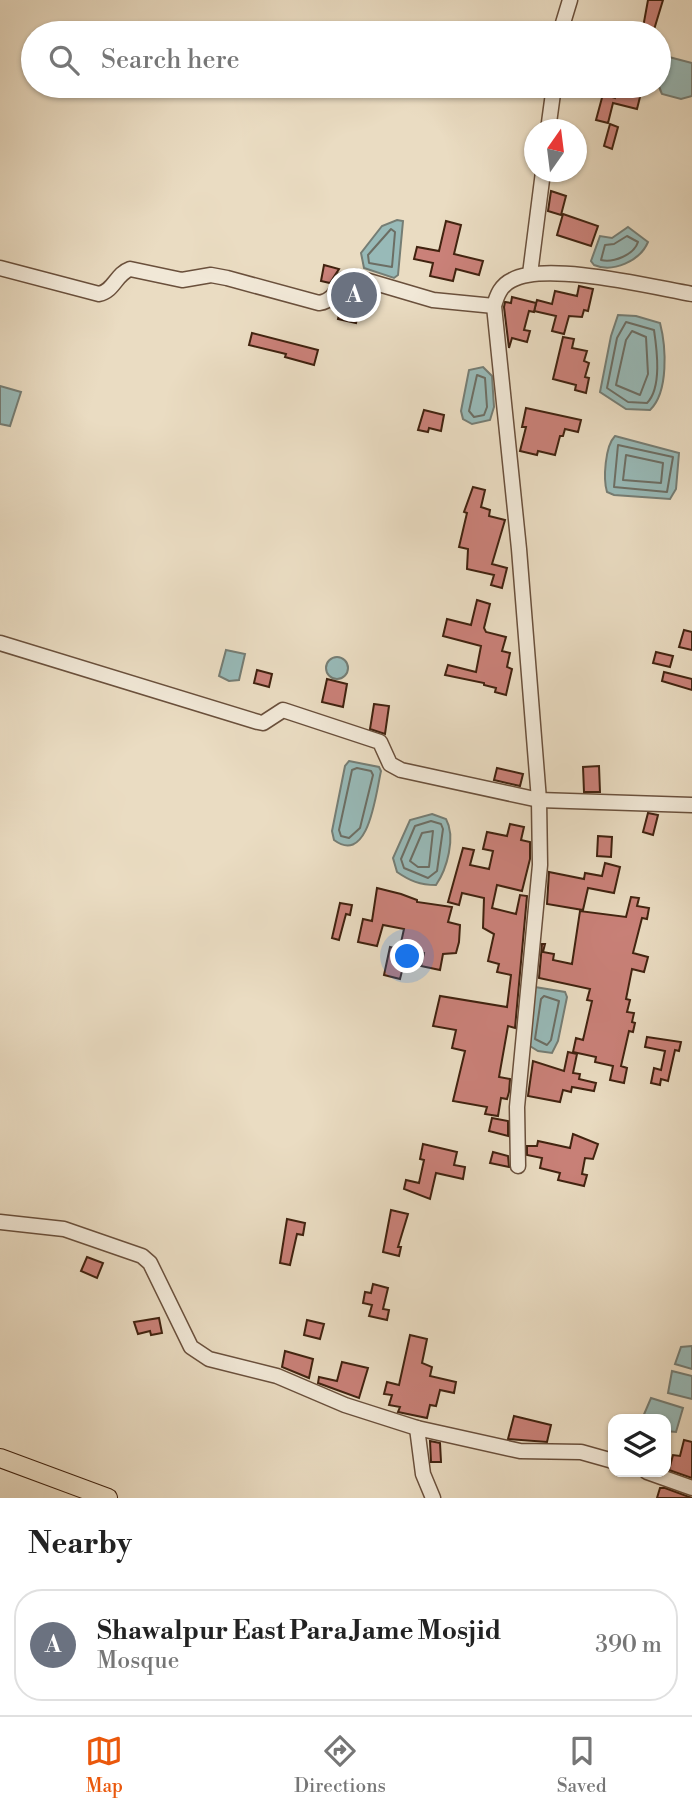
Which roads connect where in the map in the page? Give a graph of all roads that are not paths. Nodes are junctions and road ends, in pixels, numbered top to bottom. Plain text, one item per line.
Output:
1 (570, 0) edge
2 (564, 21) edge
3 (552, 98) edge
4 (550, 119) edge
5 (542, 182) edge
6 (0, 268) edge
7 (530, 274) junction
8 (692, 294) edge
9 (494, 306) junction
10 (0, 643) edge
11 (539, 800) junction
12 (692, 805) edge
13 (518, 1166) dead end
14 (0, 1222) edge
15 (417, 1428) junction
16 (0, 1458) edge
17 (608, 1460) edge
18 (661, 1477) edge
19 (692, 1488) edge
20 (108, 1498) edge
21 (433, 1498) edge

1 - 2 street
3 - 4 street
5 - 7 street
6 - 9 street
7 - 8 street
7 - 9 street
9 - 11 street
10 - 11 street
11 - 12 street
11 - 13 street
14 - 15 street
15 - 17 street
15 - 21 street
16 - 20 main road
18 - 19 street

